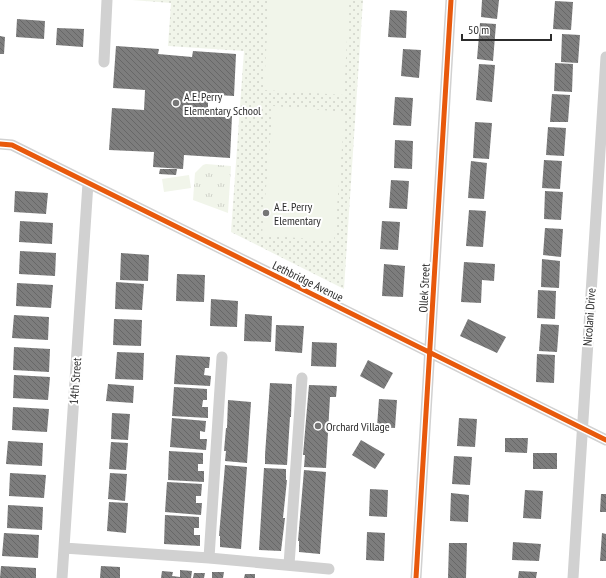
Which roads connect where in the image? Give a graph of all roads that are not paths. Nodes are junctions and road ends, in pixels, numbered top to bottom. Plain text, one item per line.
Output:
1 (107, 0) edge
2 (451, 0) edge
3 (606, 57) edge
4 (104, 62) dead end
5 (0, 144) edge
6 (88, 183) junction
7 (602, 189) edge
8 (430, 352) junction
9 (222, 357) dead end
10 (302, 378) dead end
11 (582, 428) junction
12 (606, 440) edge
13 (64, 548) junction
14 (209, 558) junction
15 (289, 565) junction
16 (329, 569) dead end
17 (62, 578) edge
18 (416, 578) edge
19 (573, 578) edge

1 - 4 street
2 - 8 street, Ollek Street
3 - 7 street, Nicolani Drive
5 - 6 street, Lethbridge Avenue
6 - 8 street, Lethbridge Avenue
6 - 13 street, 14th Street
7 - 11 street, Nicolani Drive
8 - 11 street, Lethbridge Avenue
8 - 18 street, Ollek Street
9 - 14 street
10 - 15 street
11 - 12 street, Lethbridge Avenue
11 - 19 street, Nicolani Drive
13 - 14 street
13 - 17 street, 14th Street
14 - 15 street
15 - 16 street

